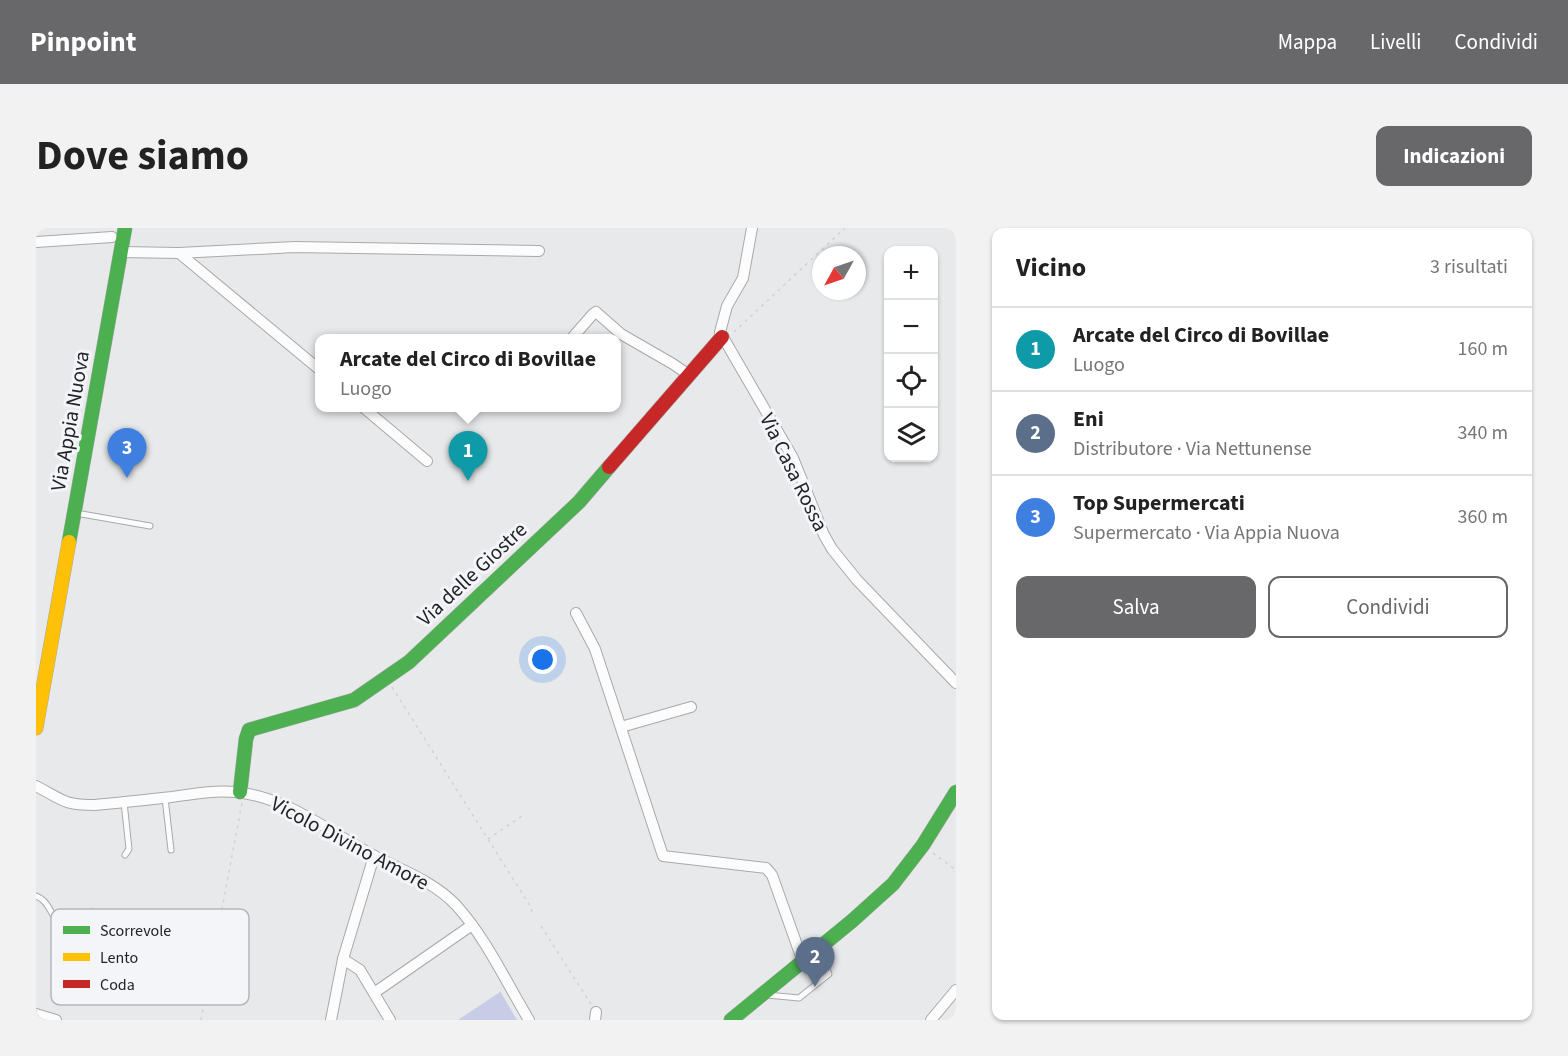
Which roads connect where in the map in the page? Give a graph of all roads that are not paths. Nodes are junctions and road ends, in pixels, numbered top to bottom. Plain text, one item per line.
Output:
1 (125, 228) edge
2 (752, 228) edge
3 (113, 232) edge
4 (36, 242) edge
5 (539, 251) dead end
6 (121, 252) junction
7 (179, 253) junction
8 (576, 334) edge
9 (621, 334) edge
10 (621, 334) edge
11 (724, 339) junction
12 (315, 366) edge
13 (689, 375) junction
14 (369, 412) edge
15 (428, 461) dead end
16 (75, 513) junction
17 (150, 525) dead end
18 (576, 613) dead end
19 (36, 673) edge
20 (956, 683) edge
21 (691, 707) dead end
22 (621, 727) junction
23 (36, 728) edge
24 (36, 786) edge
25 (956, 792) edge
26 (242, 793) junction
27 (165, 798) junction
28 (124, 802) junction
29 (171, 849) dead end
30 (125, 855) dead end
31 (374, 856) junction
32 (36, 896) edge
33 (51, 912) edge
34 (472, 926) junction
35 (818, 949) junction
36 (343, 959) junction
37 (802, 962) junction
38 (956, 990) edge
39 (374, 993) junction
40 (763, 994) junction
41 (36, 1014) edge
42 (56, 1020) edge
43 (331, 1020) edge
44 (390, 1020) edge
45 (529, 1020) edge
46 (731, 1020) edge
47 (931, 1020) edge

1 - 6 main road, Via Appia Nuova
2 - 11 street
3 - 4 street
3 - 19 main road, Via Appia Nuova
5 - 7 street
6 - 7 street
6 - 16 main road, Via Appia Nuova
7 - 12 street
8 - 10 street
9 - 13 street
11 - 13 main road, Via delle Giostre
11 - 20 street, Via Casa Rossa
13 - 26 main road, Via delle Giostre
14 - 15 street
16 - 17 lane
16 - 23 main road, Via Appia Nuova
18 - 22 street
21 - 22 street
22 - 37 street
24 - 28 street, Vicolo Divino Amore
25 - 35 main road
26 - 27 street, Vicolo Divino Amore
26 - 31 street, Vicolo Divino Amore
27 - 28 street, Vicolo Divino Amore
27 - 29 lane
28 - 30 lane
31 - 34 street, Vicolo Divino Amore
31 - 36 street
32 - 33 lane
34 - 39 street
34 - 45 street, Vicolo Divino Amore
35 - 37 main road
35 - 40 lane
36 - 39 street
36 - 43 street
37 - 40 main road
38 - 47 street
39 - 44 street
40 - 46 main road
41 - 42 street

